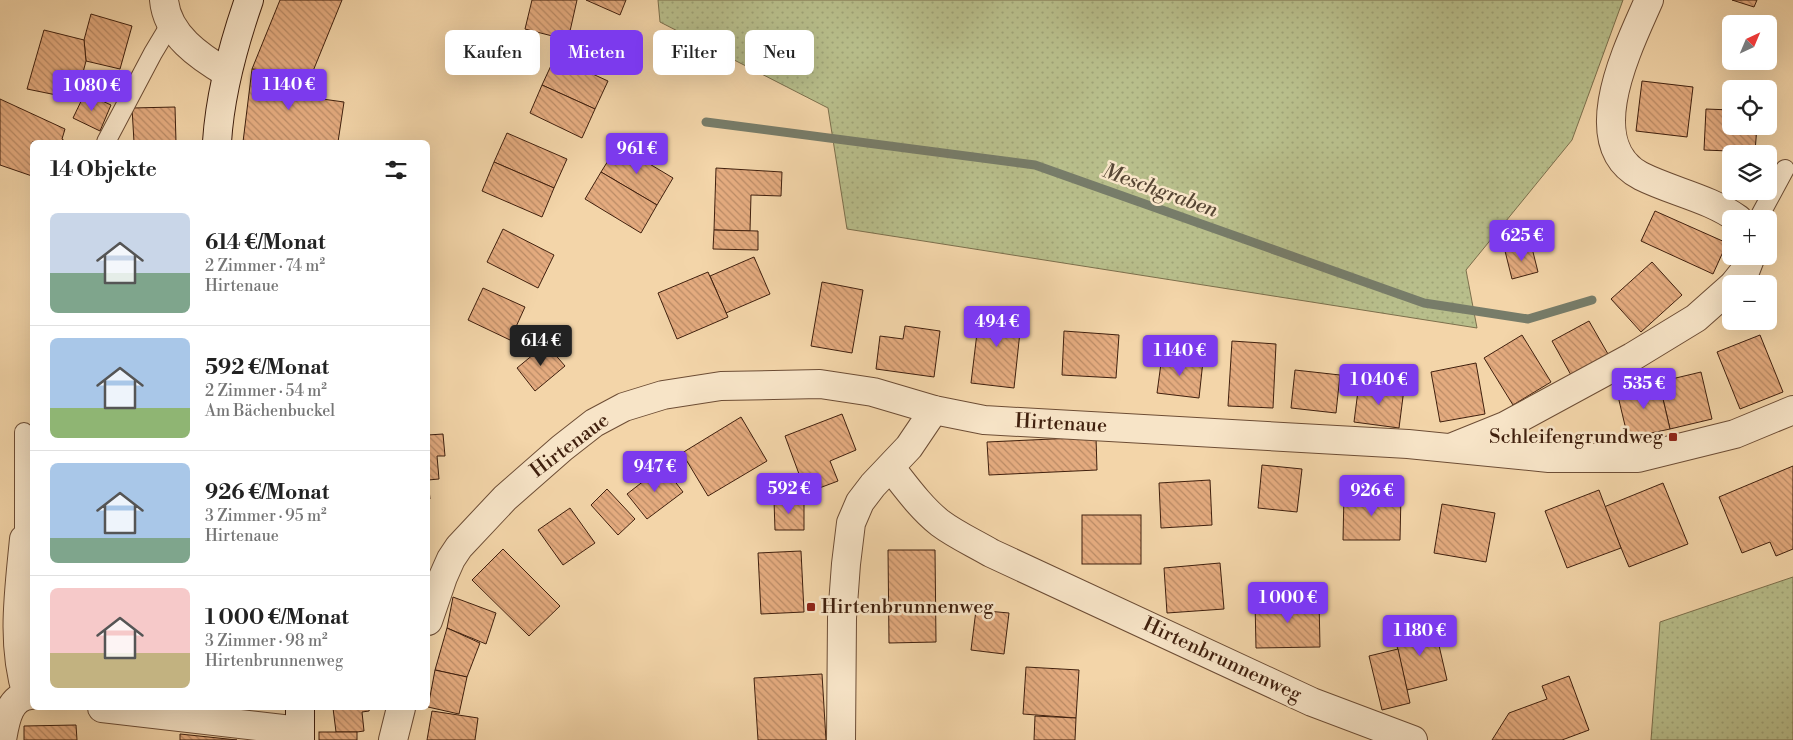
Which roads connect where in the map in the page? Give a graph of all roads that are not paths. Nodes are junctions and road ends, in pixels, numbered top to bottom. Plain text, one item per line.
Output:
1 (248, 0) edge
2 (1649, 0) edge
3 (167, 12) edge
4 (227, 73) junction
5 (107, 140) edge
6 (217, 140) edge
7 (1785, 169) dead end
8 (1723, 210) edge
9 (1763, 210) edge
10 (1722, 295) edge
11 (934, 410) junction
12 (1793, 410) edge
13 (24, 432) dead end
14 (1450, 448) junction
15 (891, 468) junction
16 (24, 539) joint
17 (430, 614) edge
18 (30, 695) edge
19 (124, 710) edge
20 (401, 710) edge
21 (300, 726) edge
22 (2, 740) edge
23 (394, 740) edge
24 (841, 740) edge
25 (1413, 740) edge

1 - 4 street
2 - 8 street
3 - 4 street
3 - 5 lane
4 - 6 street
7 - 9 lane
10 - 14 street
11 - 14 street, Hirtenaue
11 - 15 street
11 - 17 street, Hirtenaue
12 - 14 street, Hirtenaue
13 - 16 lane
15 - 24 street
15 - 25 street, Hirtenbrunnenweg
16 - 18 street
18 - 22 street
19 - 21 street
20 - 23 street

